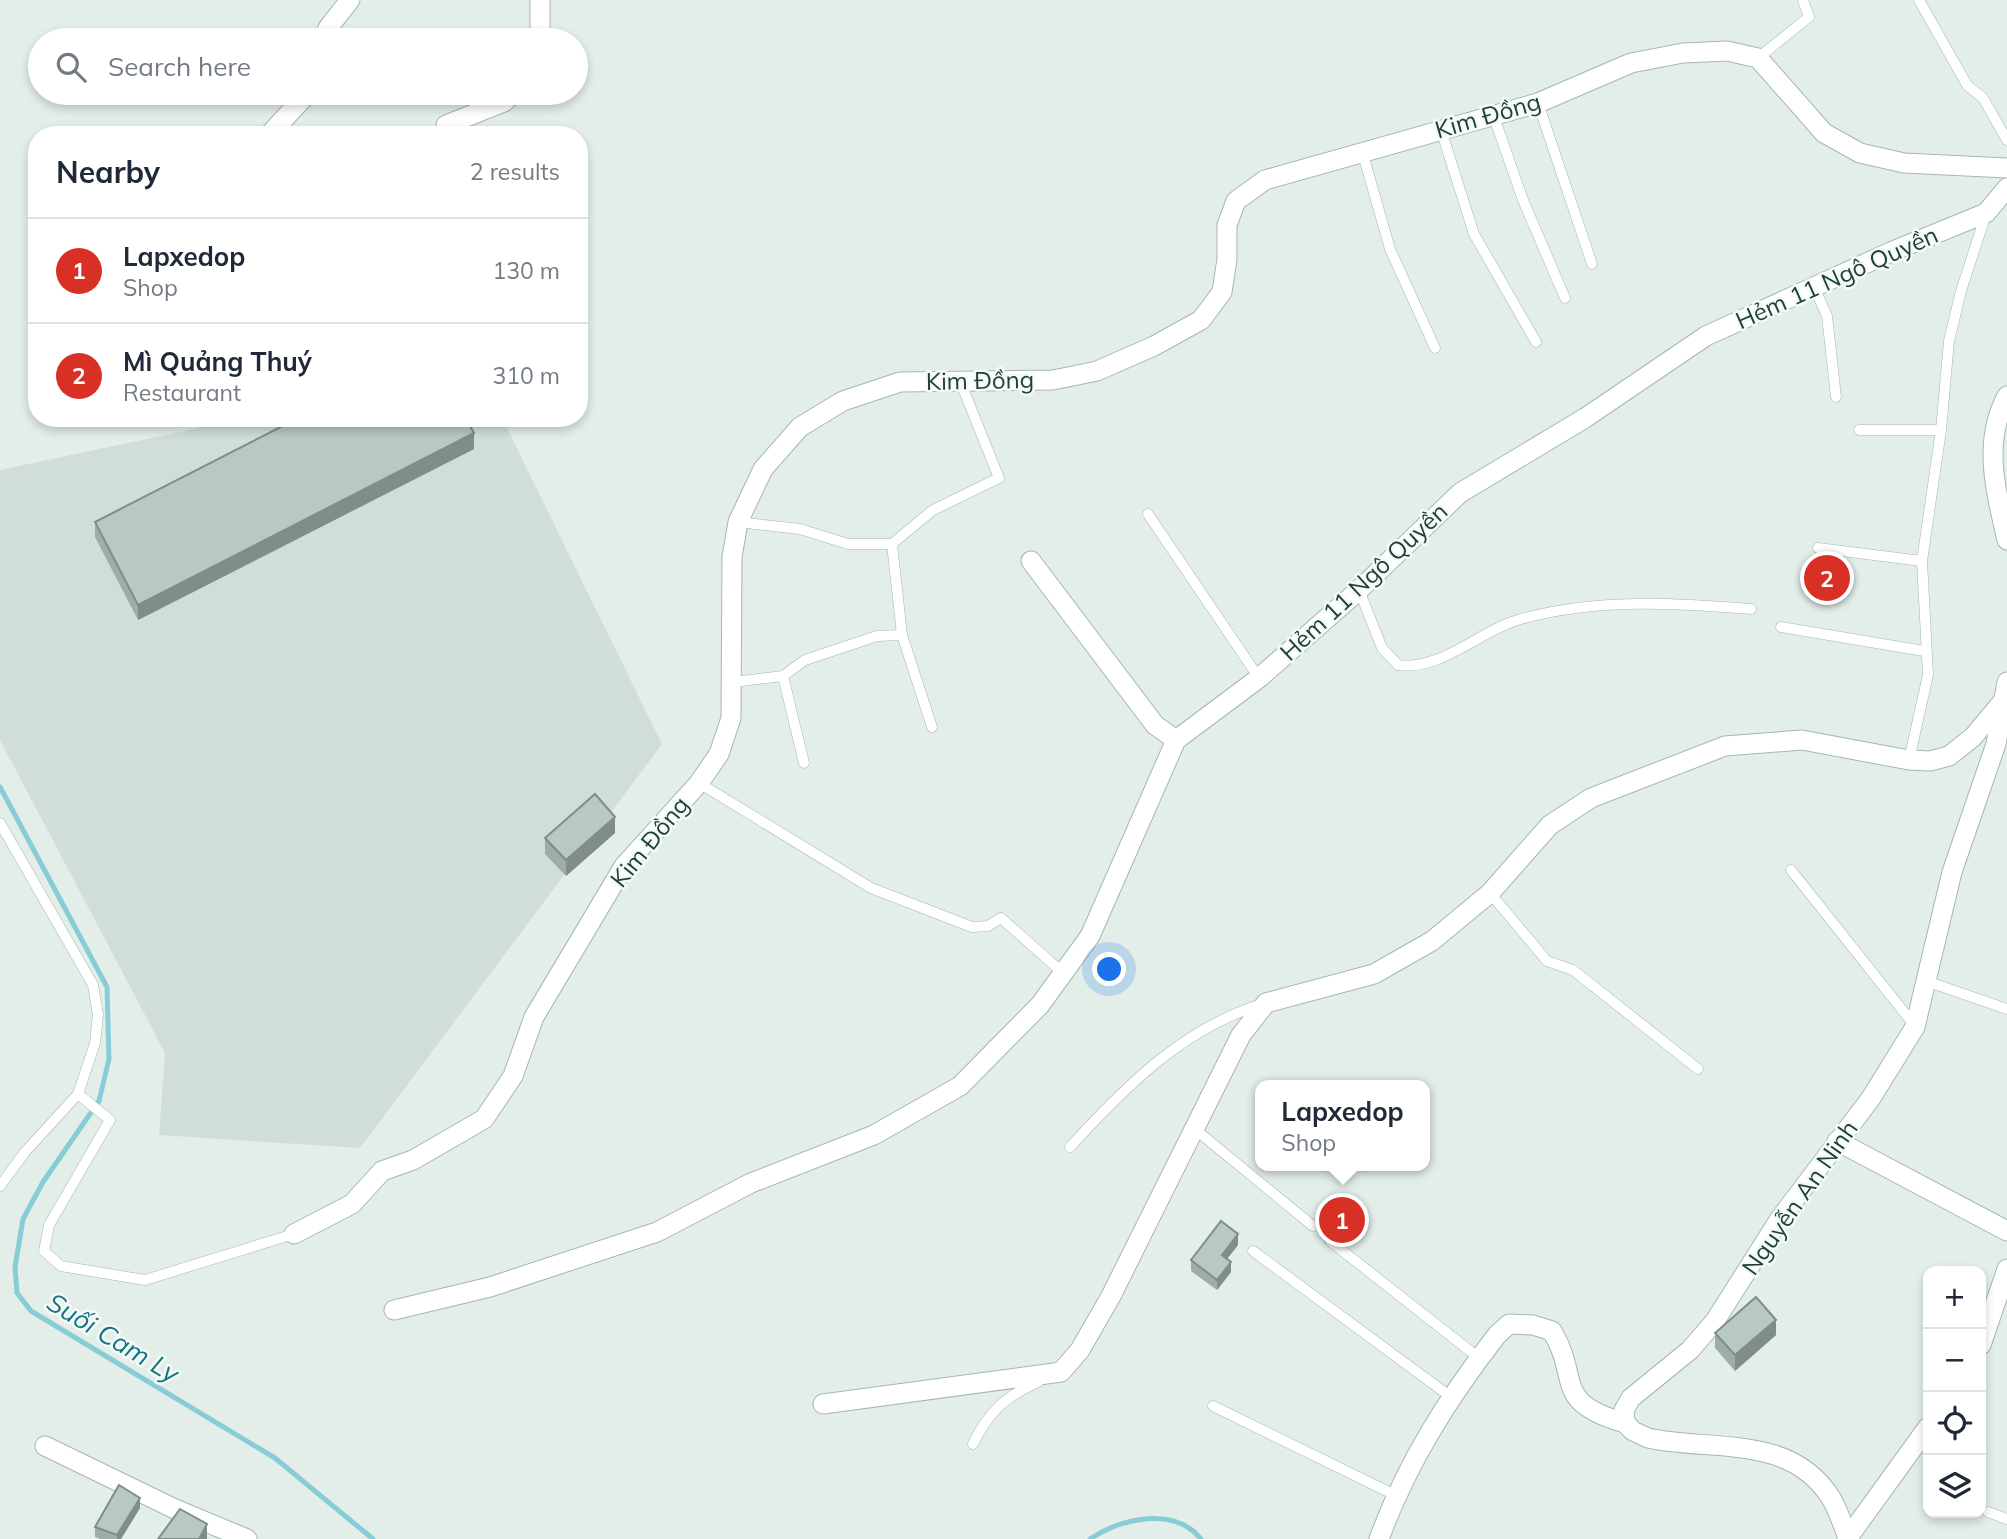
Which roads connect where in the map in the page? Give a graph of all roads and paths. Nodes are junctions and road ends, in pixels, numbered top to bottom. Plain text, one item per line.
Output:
1 (350, 0) edge
2 (540, 0) edge
3 (1803, 0) edge
4 (1919, 0) edge
5 (328, 28) edge
6 (540, 28) edge
7 (1758, 58) junction
8 (1538, 103) junction
9 (297, 105) edge
10 (496, 105) edge
11 (1494, 117) junction
12 (446, 125) dead end
13 (277, 126) edge
14 (1441, 130) junction
15 (2007, 140) edge
16 (1362, 151) junction
17 (2007, 168) edge
18 (2007, 188) edge
19 (1986, 213) junction
20 (1592, 264) dead end
21 (1814, 287) junction
22 (1565, 298) dead end
23 (1536, 342) dead end
24 (1435, 348) dead end
25 (959, 379) junction
26 (2007, 396) edge
27 (1836, 397) dead end
28 (1859, 430) dead end
29 (1941, 430) junction
30 (1149, 514) dead end
31 (738, 522) junction
32 (2007, 540) edge
33 (892, 544) junction
34 (1818, 548) dead end
35 (1031, 561) dead end
36 (1922, 561) junction
37 (1359, 590) junction
38 (1751, 609) dead end
39 (1781, 627) dead end
40 (902, 635) junction
41 (1924, 651) junction
42 (783, 676) junction
43 (1259, 678) junction
44 (733, 682) junction
45 (2006, 691) edge
46 (932, 727) dead end
47 (1176, 740) junction
48 (1909, 760) junction
49 (804, 764) dead end
50 (699, 783) junction
51 (0, 823) edge
52 (1791, 870) dead end
53 (1490, 893) junction
54 (1063, 973) junction
55 (1925, 981) junction
56 (1266, 1003) junction
57 (2007, 1009) edge
58 (1915, 1027) junction
59 (1698, 1069) dead end
60 (78, 1094) junction
61 (1196, 1130) junction
62 (1837, 1140) junction
63 (1070, 1147) dead end
64 (0, 1186) edge
65 (1313, 1226) dead end
66 (2007, 1231) edge
67 (294, 1234) joint
68 (1330, 1241) dead end
69 (1253, 1251) dead end
70 (2007, 1269) edge
71 (394, 1310) dead end
72 (1986, 1330) edge
73 (1479, 1358) junction
74 (1061, 1371) junction
75 (1451, 1397) junction
76 (823, 1404) dead end
77 (1213, 1406) dead end
78 (1625, 1423) junction
79 (1923, 1434) edge
80 (973, 1444) dead end
81 (45, 1446) dead end
82 (1395, 1495) junction
83 (1989, 1512) dead end
84 (2007, 1519) edge
85 (1855, 1534) edge
86 (247, 1539) edge
87 (1379, 1539) edge

1 - 5 street
2 - 6 street
3 - 7 lane
4 - 15 lane
7 - 8 street, Kim Đồng
7 - 17 street
8 - 11 street, Kim Đồng
8 - 20 lane
9 - 13 street
10 - 12 street
11 - 14 street, Kim Đồng
11 - 22 lane
14 - 16 street, Kim Đồng
14 - 23 lane
16 - 24 lane
16 - 25 street, Kim Đồng
18 - 19 street, Hẻm 11 Ngô Quyền
19 - 21 street, Hẻm 11 Ngô Quyền
19 - 29 lane, Hẻm 11 Ngô Quyền
21 - 27 lane
21 - 37 street, Hẻm 11 Ngô Quyền
25 - 31 street, Kim Đồng
25 - 33 lane
26 - 32 street
28 - 29 lane
29 - 36 lane, Hẻm 11 Ngô Quyền
30 - 43 lane
31 - 33 lane
31 - 44 street, Kim Đồng
33 - 40 lane
34 - 36 lane
35 - 47 street
36 - 41 lane, Hẻm 11 Ngô Quyền
37 - 38 lane
37 - 43 street, Hẻm 11 Ngô Quyền
39 - 41 lane
40 - 42 lane
40 - 46 lane
41 - 48 lane, Hẻm 11 Ngô Quyền
42 - 44 lane
42 - 49 lane
43 - 47 street, Hẻm 11 Ngô Quyền
44 - 50 street, Kim Đồng
45 - 48 street
45 - 55 street, Nguyễn An Ninh
47 - 54 street, Hẻm 11 Ngô Quyền
48 - 53 street
50 - 54 lane
50 - 67 street, Kim Đồng
51 - 60 lane
52 - 58 lane
53 - 56 street
53 - 59 lane
54 - 71 street, Hẻm 11 Ngô Quyền
55 - 57 lane
55 - 58 street, Nguyễn An Ninh
56 - 61 street
56 - 63 lane
58 - 62 street, Nguyễn An Ninh
60 - 64 lane
60 - 67 lane
61 - 65 lane
61 - 74 street
62 - 66 street
62 - 78 street, Nguyễn An Ninh
68 - 73 lane
69 - 75 lane
70 - 72 street
73 - 75 street
73 - 78 street
74 - 76 street
74 - 80 lane
75 - 82 street
77 - 82 lane
78 - 85 street
79 - 85 street
81 - 86 street
82 - 87 street
83 - 84 lane

